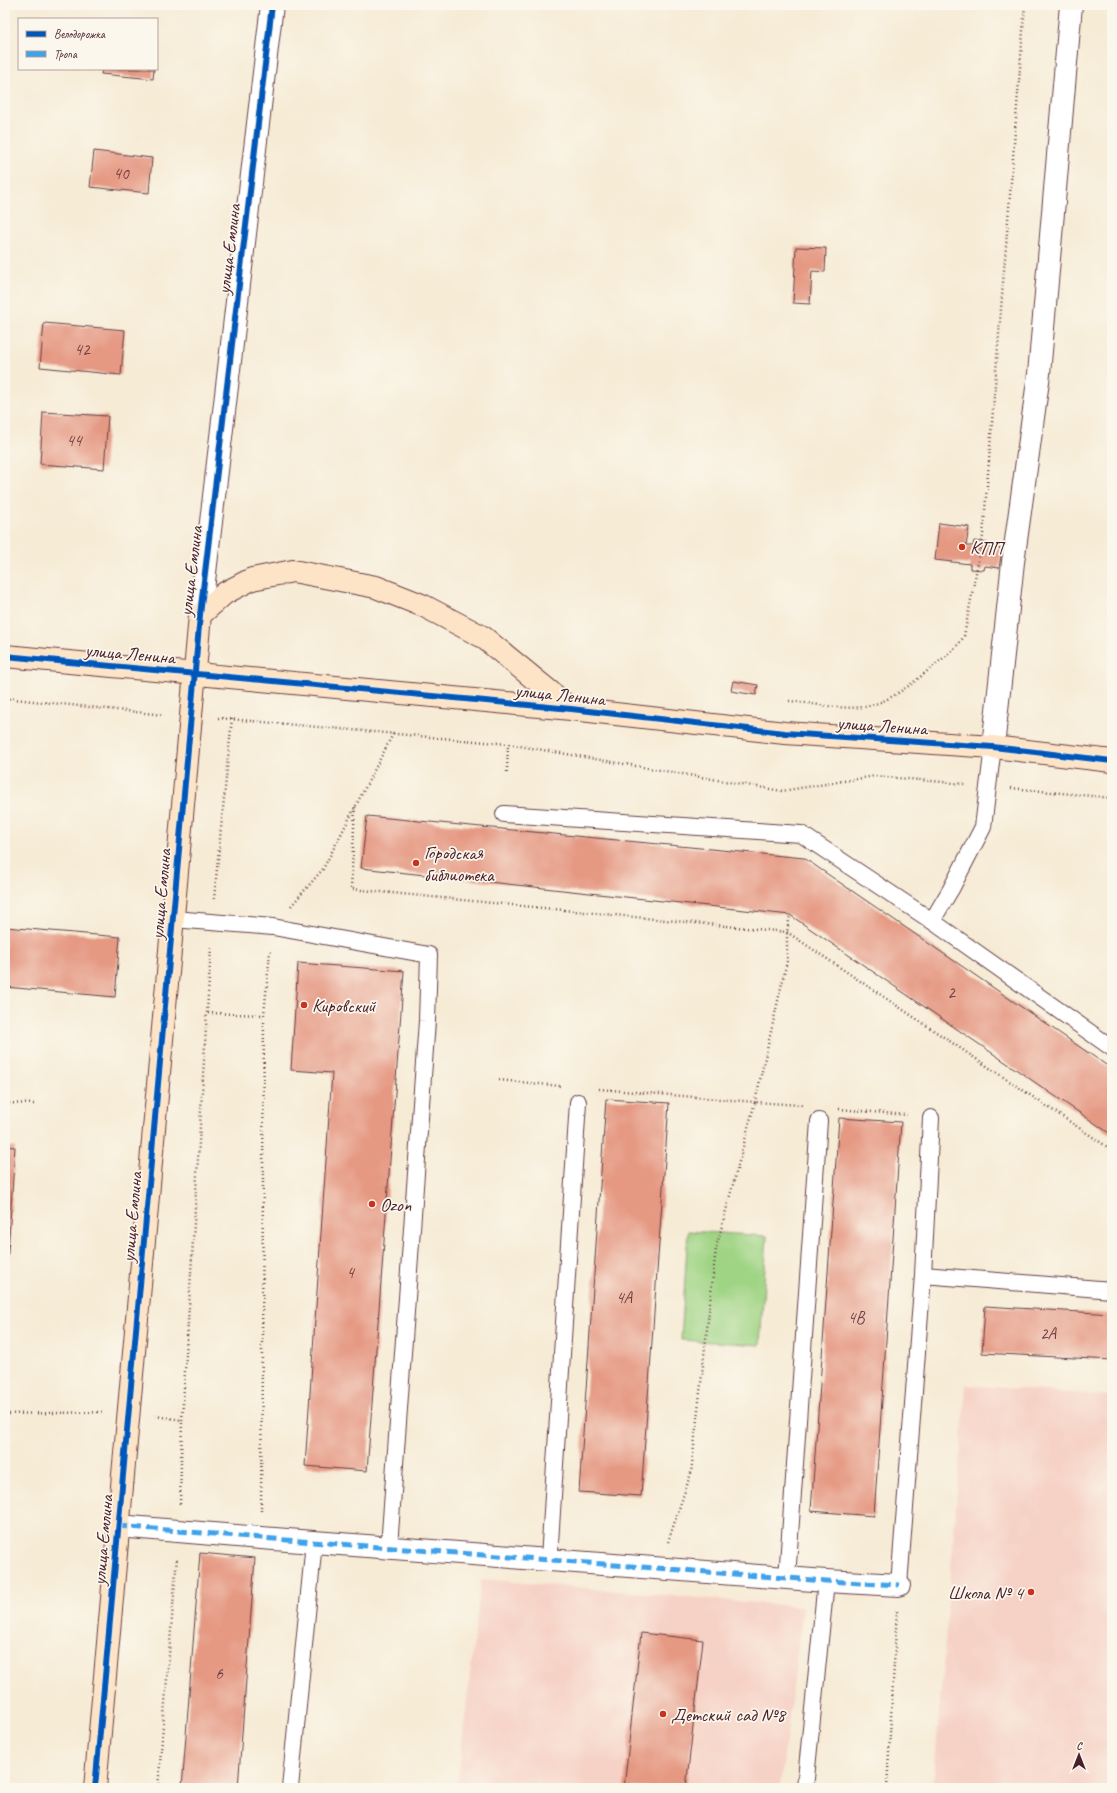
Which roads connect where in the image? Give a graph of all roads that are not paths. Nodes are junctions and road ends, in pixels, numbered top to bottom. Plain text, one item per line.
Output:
1 (272, 5) edge
2 (1071, 5) edge
3 (200, 615) junction
4 (5, 656) edge
5 (194, 674) junction
6 (571, 709) junction
7 (993, 747) junction
8 (1112, 761) edge
9 (504, 814) dead end
10 (172, 919) junction
11 (932, 921) junction
12 (1112, 1048) edge
13 (578, 1102) dead end
14 (820, 1114) road end
15 (931, 1118) road end
16 (923, 1275) junction
17 (1112, 1290) edge
18 (118, 1526) junction
19 (314, 1542) junction
20 (389, 1547) junction
21 (549, 1559) junction
22 (787, 1578) junction
23 (826, 1581) junction
24 (899, 1585) joint
25 (95, 1788) edge
26 (290, 1788) edge
27 (804, 1788) edge

1 - 3 street, улица Емлина
2 - 7 street
3 - 5 street, улица Емлина
3 - 6 street, улица Ленина
4 - 5 street, улица Ленина
5 - 6 street, улица Ленина
5 - 10 street, улица Емлина
6 - 7 street, улица Ленина
7 - 8 street, улица Ленина
7 - 11 lane
9 - 11 lane
10 - 18 street, улица Емлина
10 - 20 lane
11 - 12 lane
13 - 21 lane
14 - 22 lane
15 - 16 lane
16 - 17 lane
16 - 24 lane
18 - 19 street
18 - 25 street, улица Емлина
19 - 20 street
19 - 26 lane
20 - 21 street
21 - 22 street
22 - 23 street
23 - 24 street
23 - 27 lane

